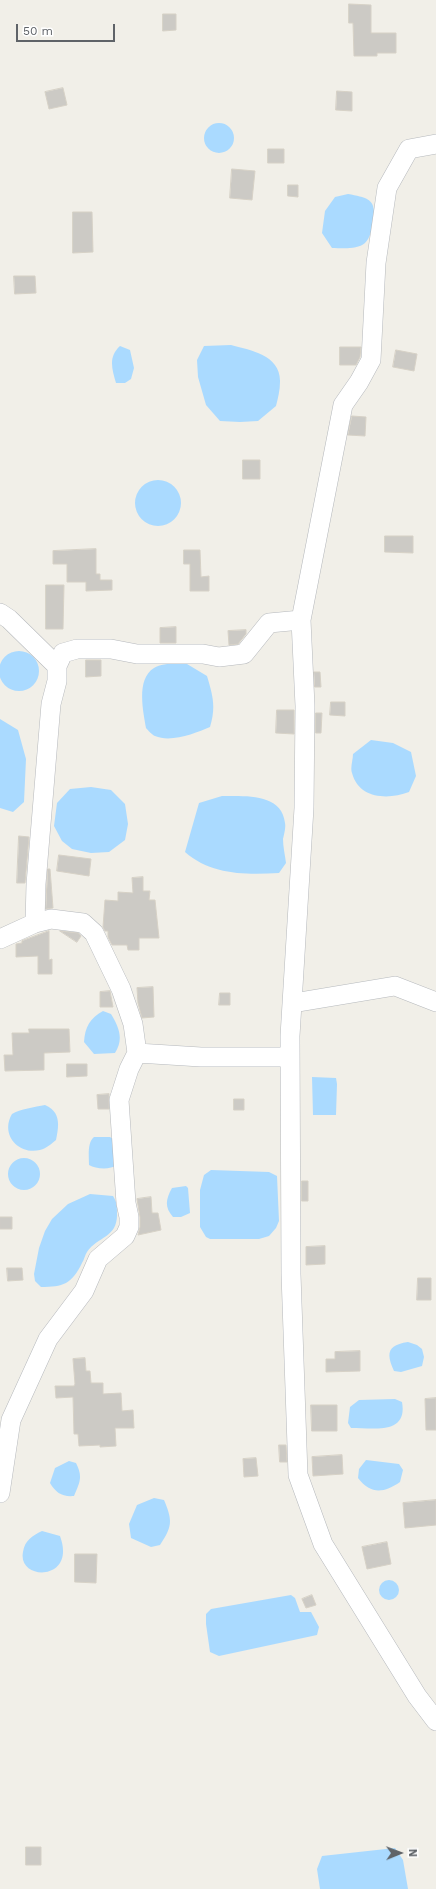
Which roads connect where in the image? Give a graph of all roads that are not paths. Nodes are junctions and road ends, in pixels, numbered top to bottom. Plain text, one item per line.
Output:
1 (436, 144) edge
2 (0, 613) edge
3 (301, 620) junction
4 (57, 666) junction
5 (35, 923) junction
6 (0, 939) edge
7 (436, 1002) edge
8 (293, 1003) junction
9 (138, 1053) junction
10 (290, 1057) junction
11 (0, 1493) edge
12 (436, 1721) edge

1 - 3 street
2 - 4 street
3 - 4 street
3 - 8 street
4 - 5 street
5 - 6 street
5 - 9 street
7 - 8 street
8 - 10 street
9 - 10 street
9 - 11 street
10 - 12 street

